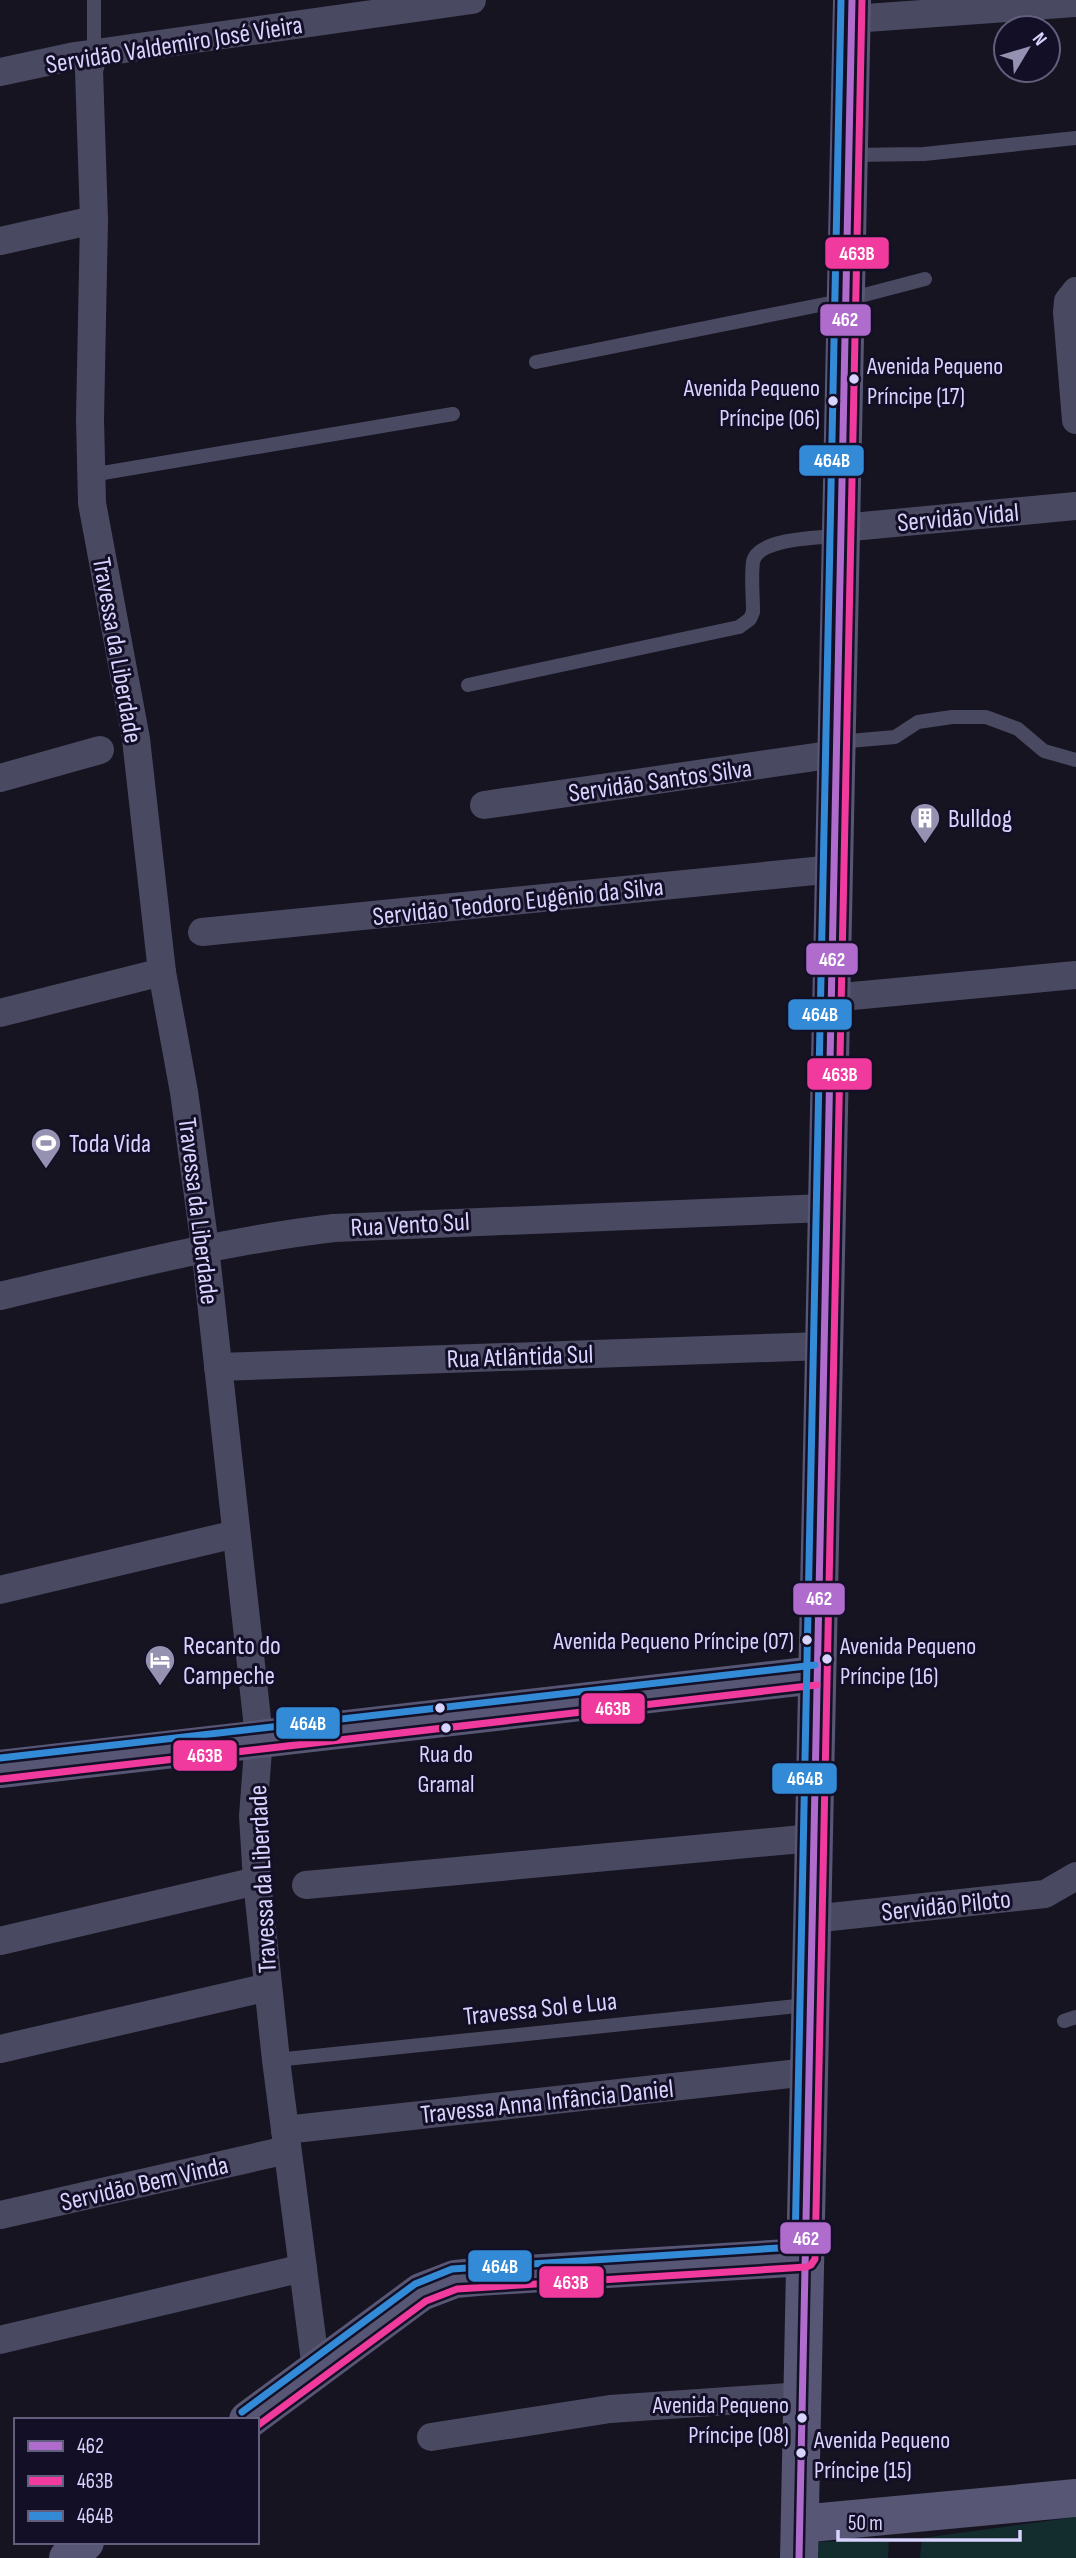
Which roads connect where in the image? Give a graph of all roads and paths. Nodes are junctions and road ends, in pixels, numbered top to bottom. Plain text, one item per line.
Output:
1 (94, 0) edge
2 (472, 0) edge
3 (1076, 3) edge
4 (852, 10) edge
5 (94, 54) junction
6 (0, 72) edge
7 (1076, 138) edge
8 (848, 155) junction
9 (94, 220) junction
10 (0, 242) edge
11 (925, 279) dead end
12 (1076, 291) edge
13 (845, 300) junction
14 (536, 362) dead end
15 (453, 414) dead end
16 (1076, 420) edge
17 (91, 475) junction
18 (1076, 506) edge
19 (841, 532) junction
20 (468, 685) dead end
21 (836, 748) junction
22 (100, 750) dead end
23 (1076, 760) edge
24 (0, 778) edge
25 (485, 805) dead end
26 (834, 869) junction
27 (202, 932) dead end
28 (162, 972) junction
29 (1076, 975) edge
30 (831, 998) junction
31 (0, 1013) edge
32 (826, 1208) junction
33 (205, 1247) junction
34 (0, 1296) edge
35 (823, 1346) junction
36 (218, 1367) junction
37 (236, 1534) junction
38 (0, 1590) edge
39 (816, 1675) junction
40 (259, 1737) junction
41 (0, 1769) edge
42 (813, 1838) junction
43 (1076, 1876) edge
44 (257, 1881) junction
45 (306, 1885) dead end
46 (811, 1919) junction
47 (0, 1941) edge
48 (268, 1987) junction
49 (810, 2005) junction
50 (0, 2049) edge
51 (276, 2060) junction
52 (808, 2072) junction
53 (286, 2140) junction
54 (0, 2215) edge
55 (805, 2257) junction
56 (303, 2268) junction
57 (0, 2340) edge
58 (316, 2369) junction
59 (802, 2396) junction
60 (251, 2418) edge
61 (431, 2437) dead end
62 (1076, 2498) edge
63 (799, 2541) edge
64 (83, 2544) edge
65 (68, 2558) edge

1 - 5 lane
2 - 5 street, Servidão Valdemiro José Vieira
3 - 4 street
4 - 8 main road
5 - 6 street, Servidão Valdemiro José Vieira
5 - 9 street, Travessa da Liberdade
7 - 8 lane
8 - 13 main road
9 - 10 street
9 - 17 street, Travessa da Liberdade
11 - 13 lane
12 - 16 street
13 - 14 lane
13 - 19 main road
15 - 17 lane
17 - 28 street, Travessa da Liberdade
18 - 19 street, Servidão Vidal
19 - 20 lane
19 - 21 main road
21 - 23 lane
21 - 25 street, Servidão Santos Silva
21 - 26 main road
22 - 24 street
26 - 27 street, Servidão Teodoro Eugênio da Silva
26 - 30 main road
28 - 31 street
28 - 33 street, Travessa da Liberdade
29 - 30 street
30 - 32 main road
32 - 33 street, Rua Vento Sul
32 - 35 main road
33 - 34 street, Rua Vento Sul
33 - 36 street, Travessa da Liberdade
35 - 36 street, Rua Atlântida Sul
35 - 39 main road
36 - 37 street, Travessa da Liberdade
37 - 38 street
37 - 40 street, Travessa da Liberdade
39 - 40 main road
39 - 42 main road
40 - 41 main road
40 - 44 street, Travessa da Liberdade
42 - 45 street
42 - 46 main road
43 - 46 street, Servidão Piloto
44 - 47 street
44 - 48 street, Travessa da Liberdade
46 - 49 main road
48 - 50 street
48 - 51 street, Travessa da Liberdade
49 - 51 lane, Travessa Sol e Lua
49 - 52 main road
51 - 53 street, Travessa da Liberdade
52 - 53 street, Travessa Anna Infância Daniel
52 - 55 main road
53 - 54 street, Servidão Bem Vinda
53 - 56 street, Travessa da Liberdade
55 - 58 main road
55 - 59 main road
56 - 57 street
56 - 58 street, Travessa da Liberdade
58 - 60 main road
59 - 61 street
59 - 63 main road
62 - 63 main road
64 - 65 main road

